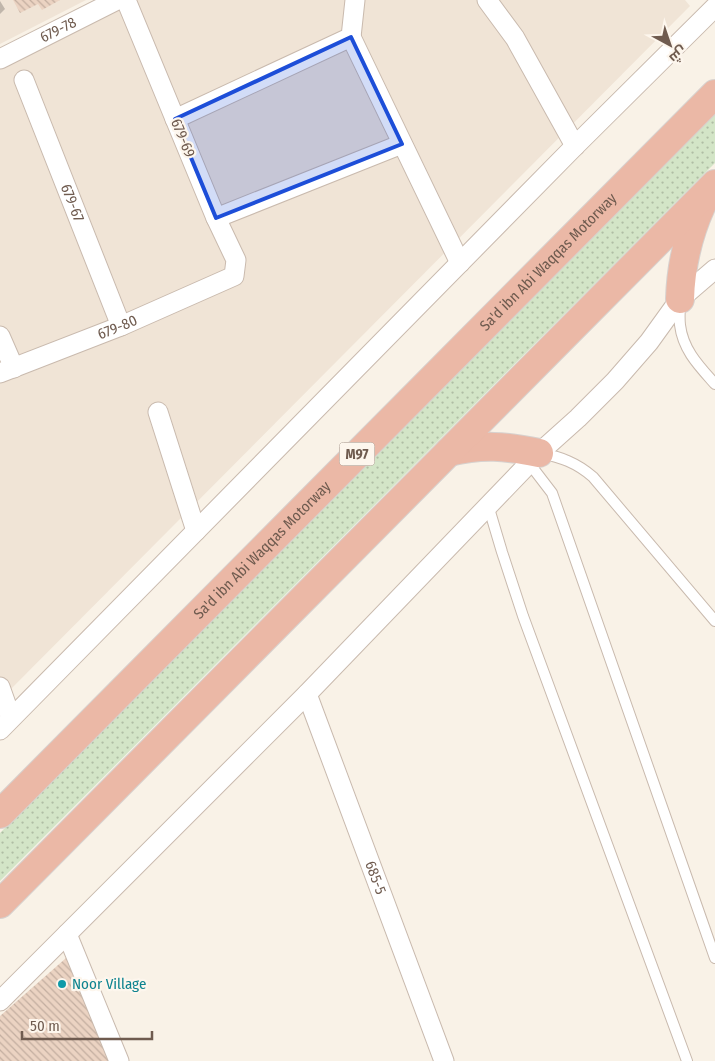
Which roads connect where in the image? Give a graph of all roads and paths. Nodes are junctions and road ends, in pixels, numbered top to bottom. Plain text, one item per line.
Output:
1 (117, 0) edge
2 (126, 0) edge
3 (355, 0) edge
4 (487, 0) edge
5 (712, 0) edge
6 (715, 6) edge
7 (351, 37) junction
8 (0, 59) edge
9 (24, 80) dead end
10 (715, 94) edge
11 (175, 119) junction
12 (402, 144) junction
13 (575, 146) junction
14 (714, 185) edge
15 (216, 218) junction
16 (460, 263) junction
17 (715, 269) edge
18 (234, 276) joint
19 (680, 299) junction
20 (121, 326) junction
21 (0, 336) edge
22 (7, 370) edge
23 (715, 384) edge
24 (158, 412) dead end
25 (449, 452) junction
26 (534, 458) junction
27 (488, 505) junction
28 (196, 531) junction
29 (715, 621) edge
30 (0, 687) edge
31 (307, 694) junction
32 (6, 724) edge
33 (0, 814) edge
34 (0, 904) edge
35 (67, 934) junction
36 (715, 958) edge
37 (0, 1001) edge
38 (119, 1061) edge
39 (444, 1061) edge
40 (687, 1061) edge

1 - 8 street, 679-78
2 - 11 street, 679-69
3 - 7 street
4 - 13 street
5 - 6 street
6 - 13 street
7 - 11 street
7 - 12 street
9 - 20 street, 679-67
10 - 33 highway, Sa'd ibn Abi Waqqas Motorway / M97
11 - 15 street, 679-69
12 - 15 street
12 - 16 street
13 - 16 street
14 - 19 highway
14 - 25 highway
15 - 18 street, 679-69
16 - 28 street
17 - 19 street
18 - 20 street, 679-80
19 - 23 lane
19 - 26 street
20 - 22 street, 679-80
21 - 22 street
24 - 28 street
25 - 26 highway
25 - 34 highway
26 - 27 street
26 - 29 lane
26 - 36 lane
27 - 31 street
27 - 40 lane
28 - 32 street
30 - 32 street
31 - 35 street
31 - 39 street, 685-5
35 - 37 street
35 - 38 street

